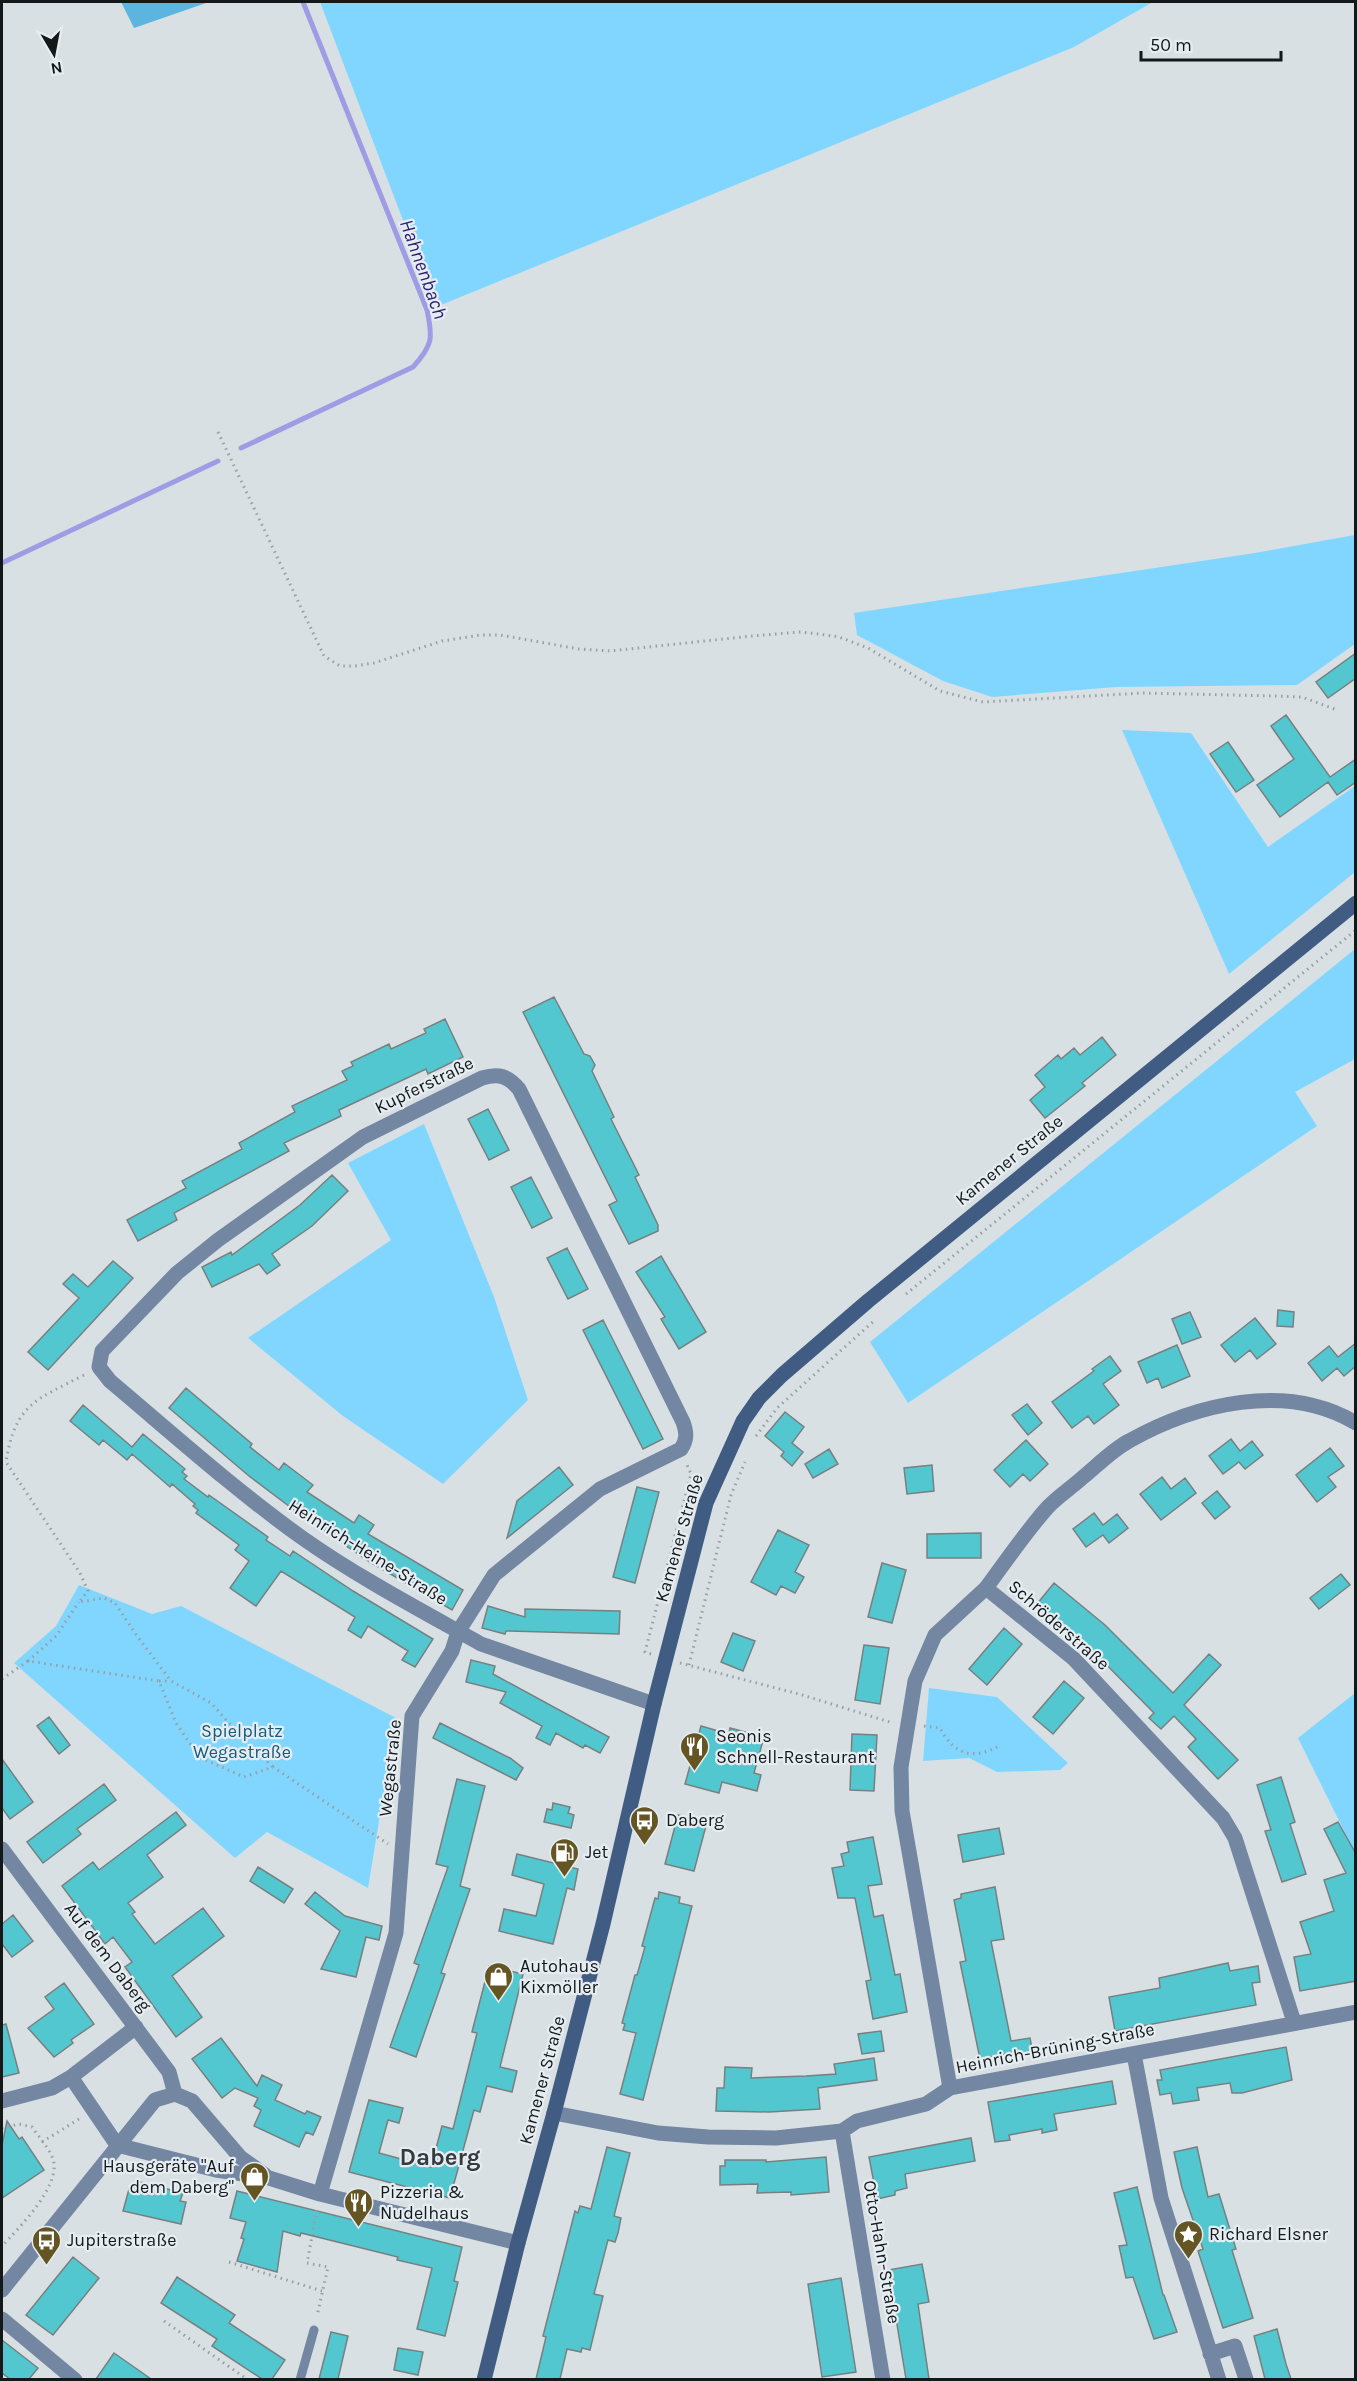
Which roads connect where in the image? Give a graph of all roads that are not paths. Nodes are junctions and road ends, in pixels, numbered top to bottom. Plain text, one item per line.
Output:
1 (1356, 903) edge
2 (99, 1367) joint
3 (1356, 1424) edge
4 (681, 1449) joint
5 (986, 1588) junction
6 (458, 1632) junction
7 (654, 1704) junction
8 (2, 1849) edge
9 (1356, 2012) edge
10 (1294, 2022) junction
11 (136, 2027) junction
12 (1134, 2054) junction
13 (70, 2077) junction
14 (950, 2088) junction
15 (175, 2094) junction
16 (2, 2101) edge
17 (554, 2113) junction
18 (842, 2131) junction
19 (117, 2145) junction
20 (269, 2178) junction
21 (320, 2194) junction
22 (518, 2243) junction
23 (2, 2290) edge
24 (2, 2319) edge
25 (314, 2330) road end
26 (1210, 2354) junction
27 (75, 2379) edge
28 (300, 2379) edge
29 (484, 2379) edge
30 (883, 2379) edge
31 (1219, 2379) edge
32 (1246, 2379) edge

1 - 7 main road, Kamener Straße
2 - 4 street, Kupferstraße
2 - 6 street, Heinrich-Heine-Straße
3 - 5 street
4 - 6 street, Wegastraße
5 - 10 street, Schröderstraße
5 - 14 street, Schröderstraße
6 - 7 street, Heinrich-Heine-Straße
6 - 21 street, Wegastraße
7 - 17 main road, Kamener Straße
8 - 11 street, Auf dem Daberg
9 - 10 street, Heinrich-Brüning-Straße
10 - 12 street, Heinrich-Brüning-Straße
11 - 13 street
11 - 15 street, Auf dem Daberg
12 - 14 street, Heinrich-Brüning-Straße
12 - 26 street
13 - 16 street
13 - 19 street
14 - 18 street, Heinrich-Brüning-Straße
15 - 19 street
15 - 20 street
17 - 18 street, Heinrich-Brüning-Straße
17 - 22 main road, Kamener Straße
18 - 30 street, Otto-Hahn-Straße
19 - 20 street
19 - 23 street
20 - 21 street
21 - 22 street
22 - 29 main road, Kamener Straße
24 - 27 street
25 - 28 lane
26 - 31 street
26 - 32 street

